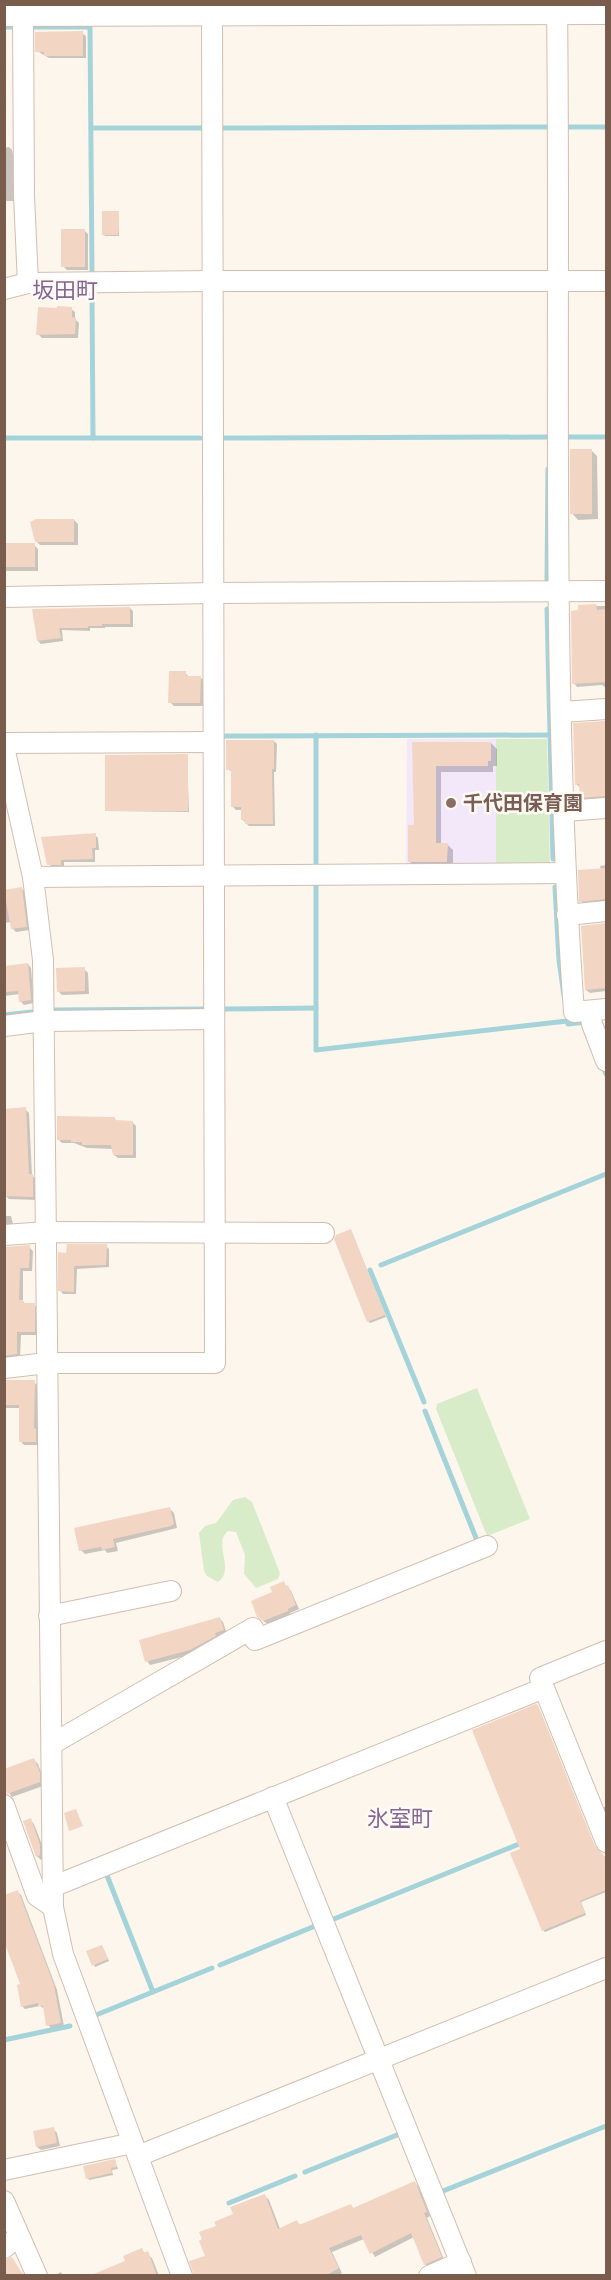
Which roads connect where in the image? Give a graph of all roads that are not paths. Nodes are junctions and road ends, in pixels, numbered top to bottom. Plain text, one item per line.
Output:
1 (557, 9) edge
2 (212, 11) edge
3 (606, 14) edge
4 (14, 16) edge
5 (213, 281) junction
6 (558, 281) junction
7 (606, 281) edge
8 (28, 283) junction
9 (4, 289) edge
10 (606, 591) edge
11 (558, 592) junction
12 (213, 593) junction
13 (4, 597) edge
14 (606, 709) edge
15 (562, 711) junction
16 (213, 742) junction
17 (4, 745) edge
18 (606, 808) edge
19 (564, 811) junction
20 (566, 873) junction
21 (214, 875) junction
22 (33, 877) junction
23 (606, 911) edge
24 (567, 915) junction
25 (598, 1010) edge
26 (214, 1019) junction
27 (44, 1021) junction
28 (4, 1026) edge
29 (606, 1061) edge
30 (48, 1232) junction
31 (214, 1233) junction
32 (324, 1233) dead end
33 (4, 1234) edge
34 (47, 1363) junction
35 (4, 1368) edge
36 (487, 1546) dead end
37 (171, 1591) dead end
38 (50, 1616) junction
39 (606, 1652) edge
40 (540, 1678) dead end
41 (52, 1744) junction
42 (273, 1797) junction
43 (4, 1805) edge
44 (606, 1842) edge
45 (52, 1887) junction
46 (53, 1907) junction
47 (606, 1968) edge
48 (379, 2059) junction
49 (136, 2149) junction
50 (4, 2170) edge
51 (4, 2201) edge
52 (12, 2242) edge
53 (464, 2269) edge
54 (37, 2276) edge
55 (182, 2276) edge
56 (429, 2276) edge

1 - 2 street
1 - 3 street
1 - 6 street
2 - 4 street
2 - 5 street
4 - 8 street
5 - 6 street
5 - 8 street
5 - 12 street
6 - 7 street
6 - 11 street
8 - 9 street
10 - 11 street
11 - 12 street
11 - 15 street
12 - 13 street
12 - 16 street
14 - 15 street
15 - 19 street
16 - 17 street
16 - 21 street
17 - 22 street
18 - 19 street
19 - 20 street
20 - 21 street
20 - 24 street
21 - 22 street
21 - 26 street
22 - 27 street
23 - 24 street
24 - 25 street
25 - 29 street
26 - 27 street
26 - 31 street
27 - 28 street
27 - 30 street
30 - 31 street
30 - 33 street
30 - 34 street
31 - 32 street
31 - 34 street
34 - 35 street
34 - 38 street
36 - 41 street
37 - 38 street
38 - 41 street
39 - 40 street
41 - 45 street
42 - 44 street
42 - 45 street
42 - 48 street
43 - 46 street
45 - 46 street
46 - 49 street
47 - 48 street
48 - 49 street
48 - 53 street
49 - 50 street
49 - 55 street
51 - 52 street
52 - 54 street
53 - 56 street

